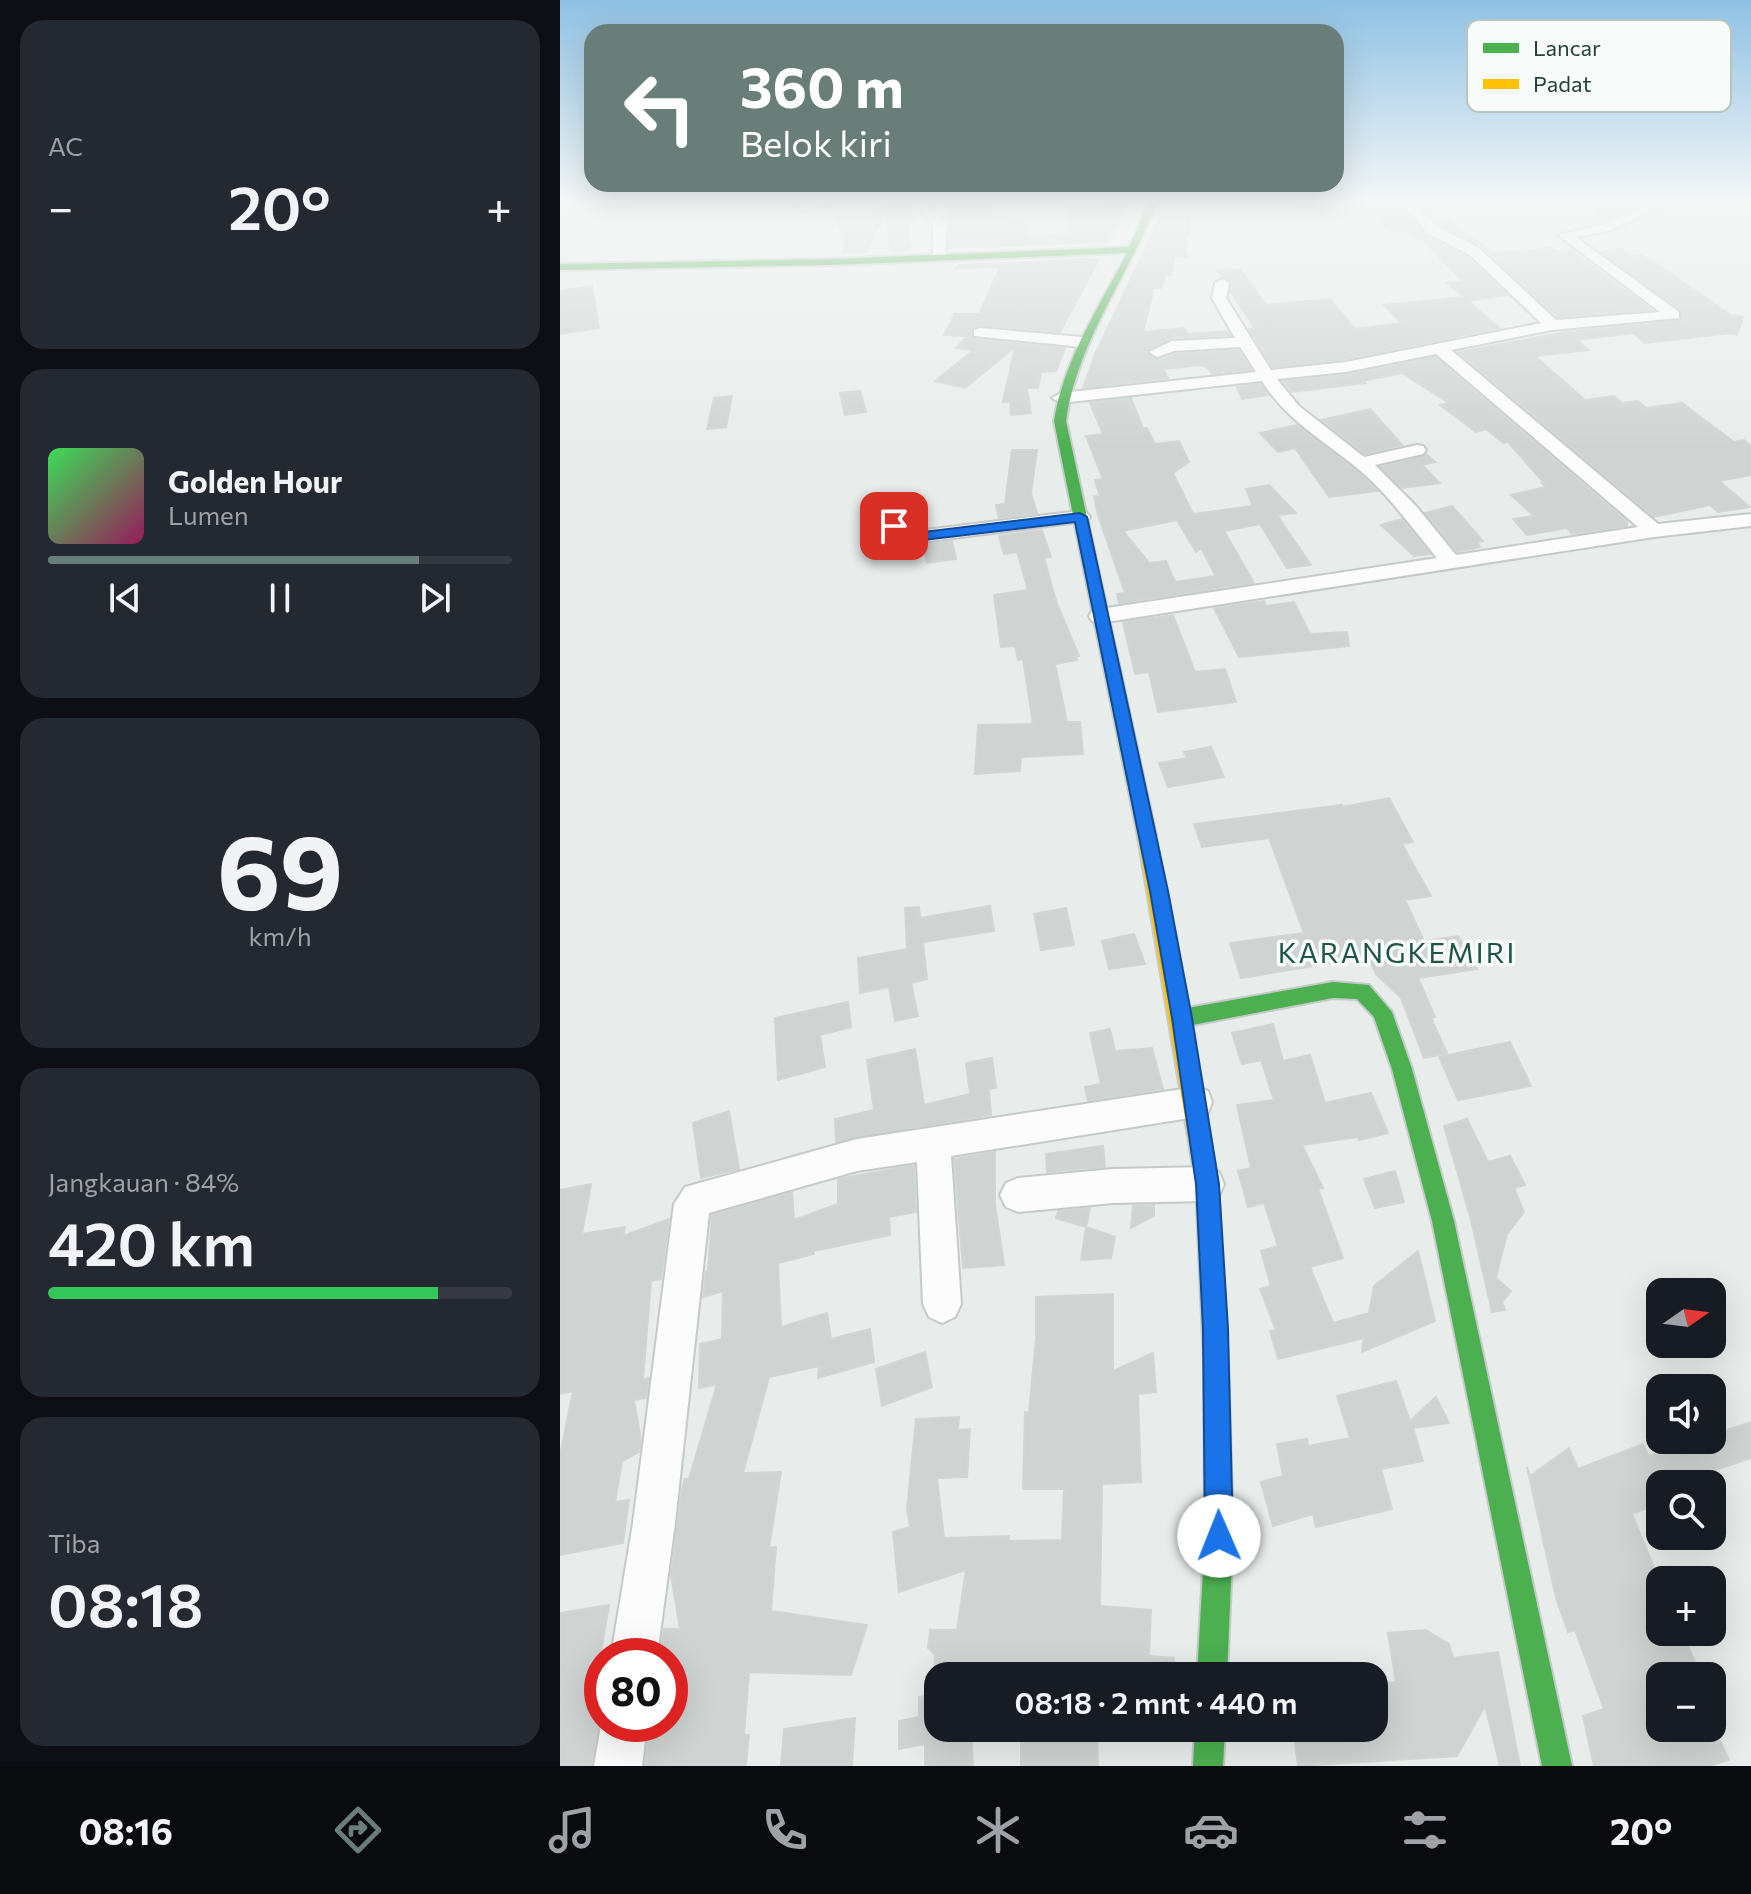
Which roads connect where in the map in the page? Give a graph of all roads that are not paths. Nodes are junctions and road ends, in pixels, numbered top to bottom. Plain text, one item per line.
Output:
1 (1115, 282) edge
2 (1507, 282) edge
3 (1630, 282) edge
4 (1222, 283) dead end
5 (1552, 325) junction
6 (980, 333) dead end
7 (1082, 342) junction
8 (1245, 342) junction
9 (1440, 349) junction
10 (1157, 352) dead end
11 (1268, 377) junction
12 (1061, 398) junction
13 (1417, 450) dead end
14 (1361, 463) junction
15 (1080, 517) junction
16 (1751, 520) edge
17 (894, 522) dead end
18 (1654, 531) junction
19 (1452, 564) junction
20 (1100, 616) junction
21 (1182, 1018) junction
22 (1196, 1102) junction
23 (933, 1143) junction
24 (1207, 1184) junction
25 (1018, 1195) dead end
26 (942, 1304) dead end
27 (637, 1638) edge
28 (1213, 1662) edge
29 (621, 1742) edge
30 (1209, 1742) edge
31 (618, 1766) edge
32 (1208, 1766) edge
33 (1557, 1766) edge

1 - 7 main road
2 - 5 street
3 - 5 street
4 - 8 street
5 - 9 street
6 - 7 street
7 - 12 main road
8 - 10 street
8 - 11 street
9 - 11 street
9 - 18 street
11 - 12 street
11 - 14 street
12 - 15 main road
13 - 14 street
14 - 19 street
15 - 17 street
15 - 20 main road
16 - 18 street
18 - 19 street
19 - 20 street
20 - 21 main road
21 - 22 main road
21 - 33 main road
22 - 23 street
22 - 24 main road
23 - 26 street
23 - 27 street
24 - 25 street
24 - 28 main road
29 - 31 street
30 - 32 main road

